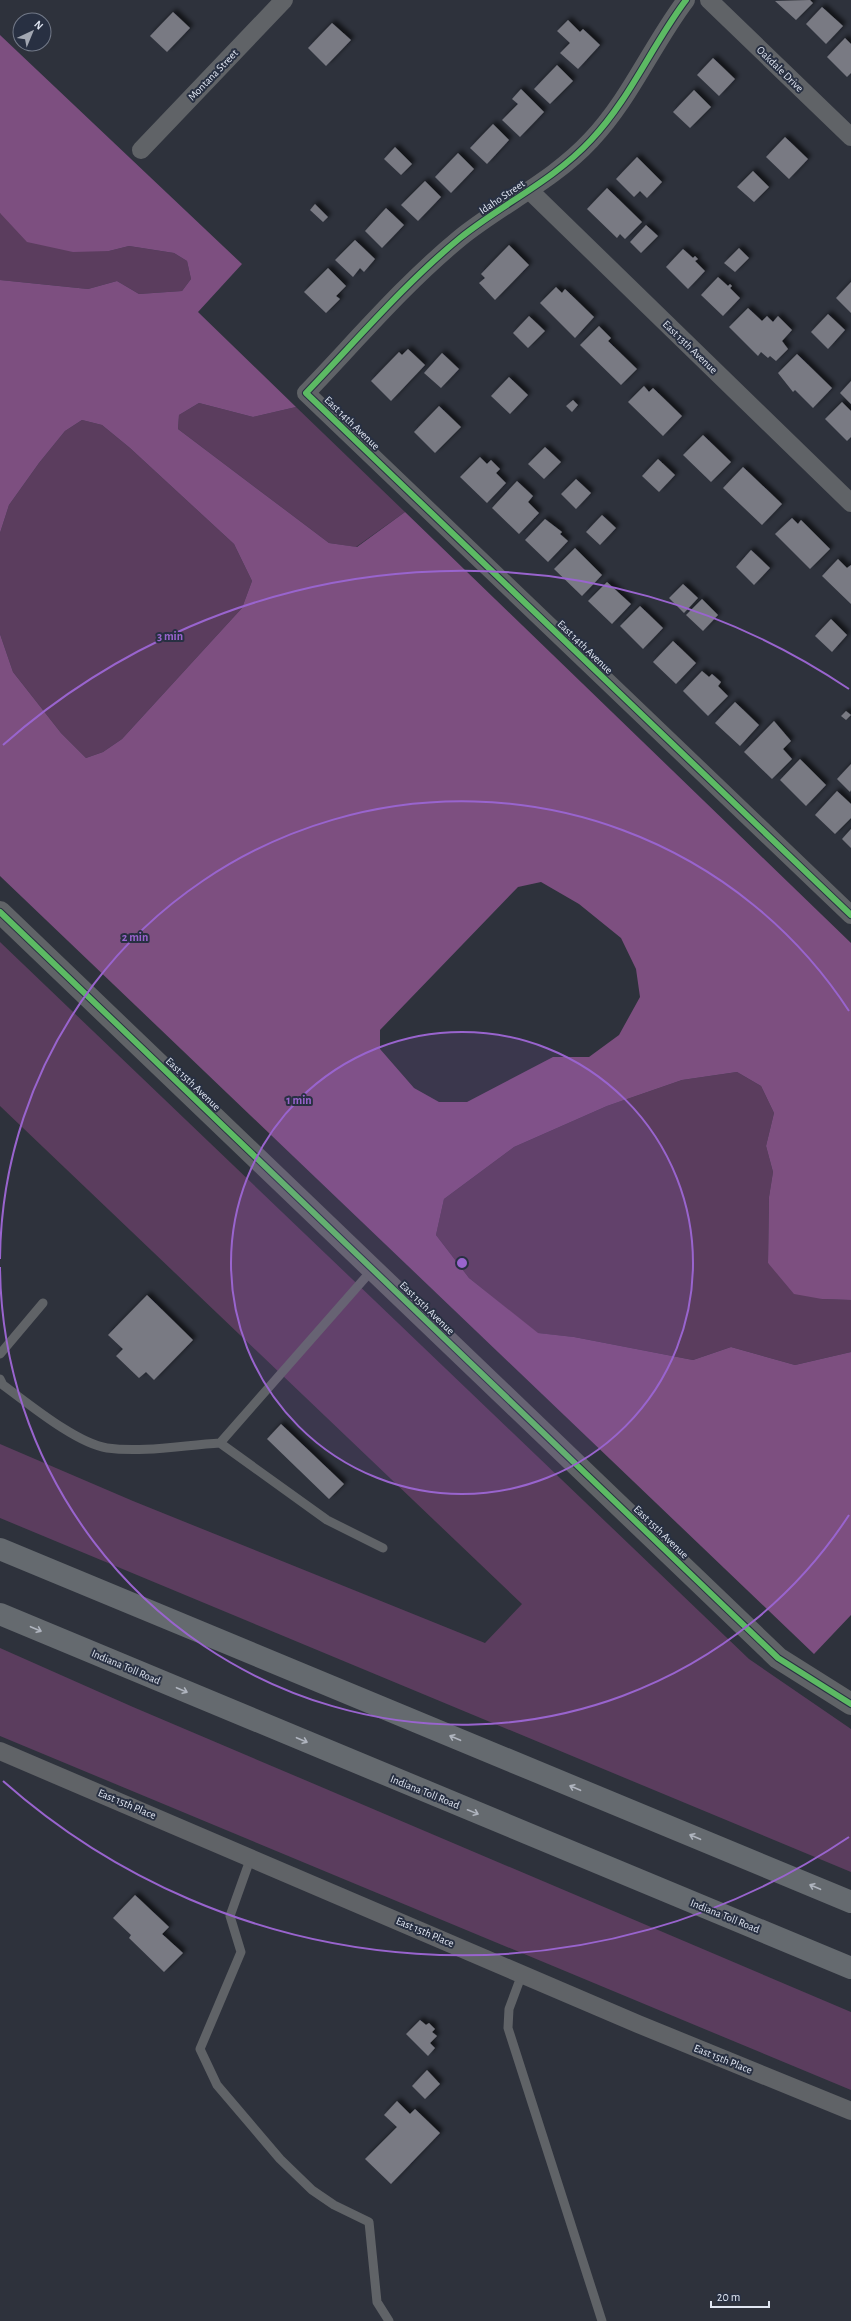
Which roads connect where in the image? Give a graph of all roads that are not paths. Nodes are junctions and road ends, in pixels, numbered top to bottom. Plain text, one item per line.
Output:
1 (284, 0) edge
2 (686, 0) edge
3 (709, 0) edge
4 (851, 137) edge
5 (141, 150) dead end
6 (529, 190) junction
7 (306, 393) joint
8 (851, 503) edge
9 (0, 912) edge
10 (851, 915) edge
11 (372, 1270) junction
12 (43, 1303) dead end
13 (0, 1354) edge
14 (0, 1379) edge
15 (220, 1443) junction
16 (384, 1548) dead end
17 (0, 1549) edge
18 (0, 1614) edge
19 (851, 1704) edge
20 (0, 1751) edge
21 (252, 1857) junction
22 (851, 1902) edge
23 (851, 1968) edge
24 (522, 1974) junction
25 (851, 2111) edge
26 (389, 2321) edge
27 (602, 2321) edge

1 - 5 street, Montana Street
2 - 6 street, Idaho Street
3 - 4 street, Oakdale Drive
6 - 7 street, Idaho Street
6 - 8 street, East 13th Avenue
7 - 10 street, East 14th Avenue
9 - 11 street, East 15th Avenue
11 - 15 lane
11 - 19 street, East 15th Avenue
12 - 13 lane
14 - 15 lane
15 - 16 lane
22 -> 17 highway
18 -> 23 highway, Indiana Toll Road
20 - 21 street, East 15th Place
21 - 24 street, East 15th Place
21 - 26 lane
24 - 25 street, East 15th Place
24 - 27 lane

